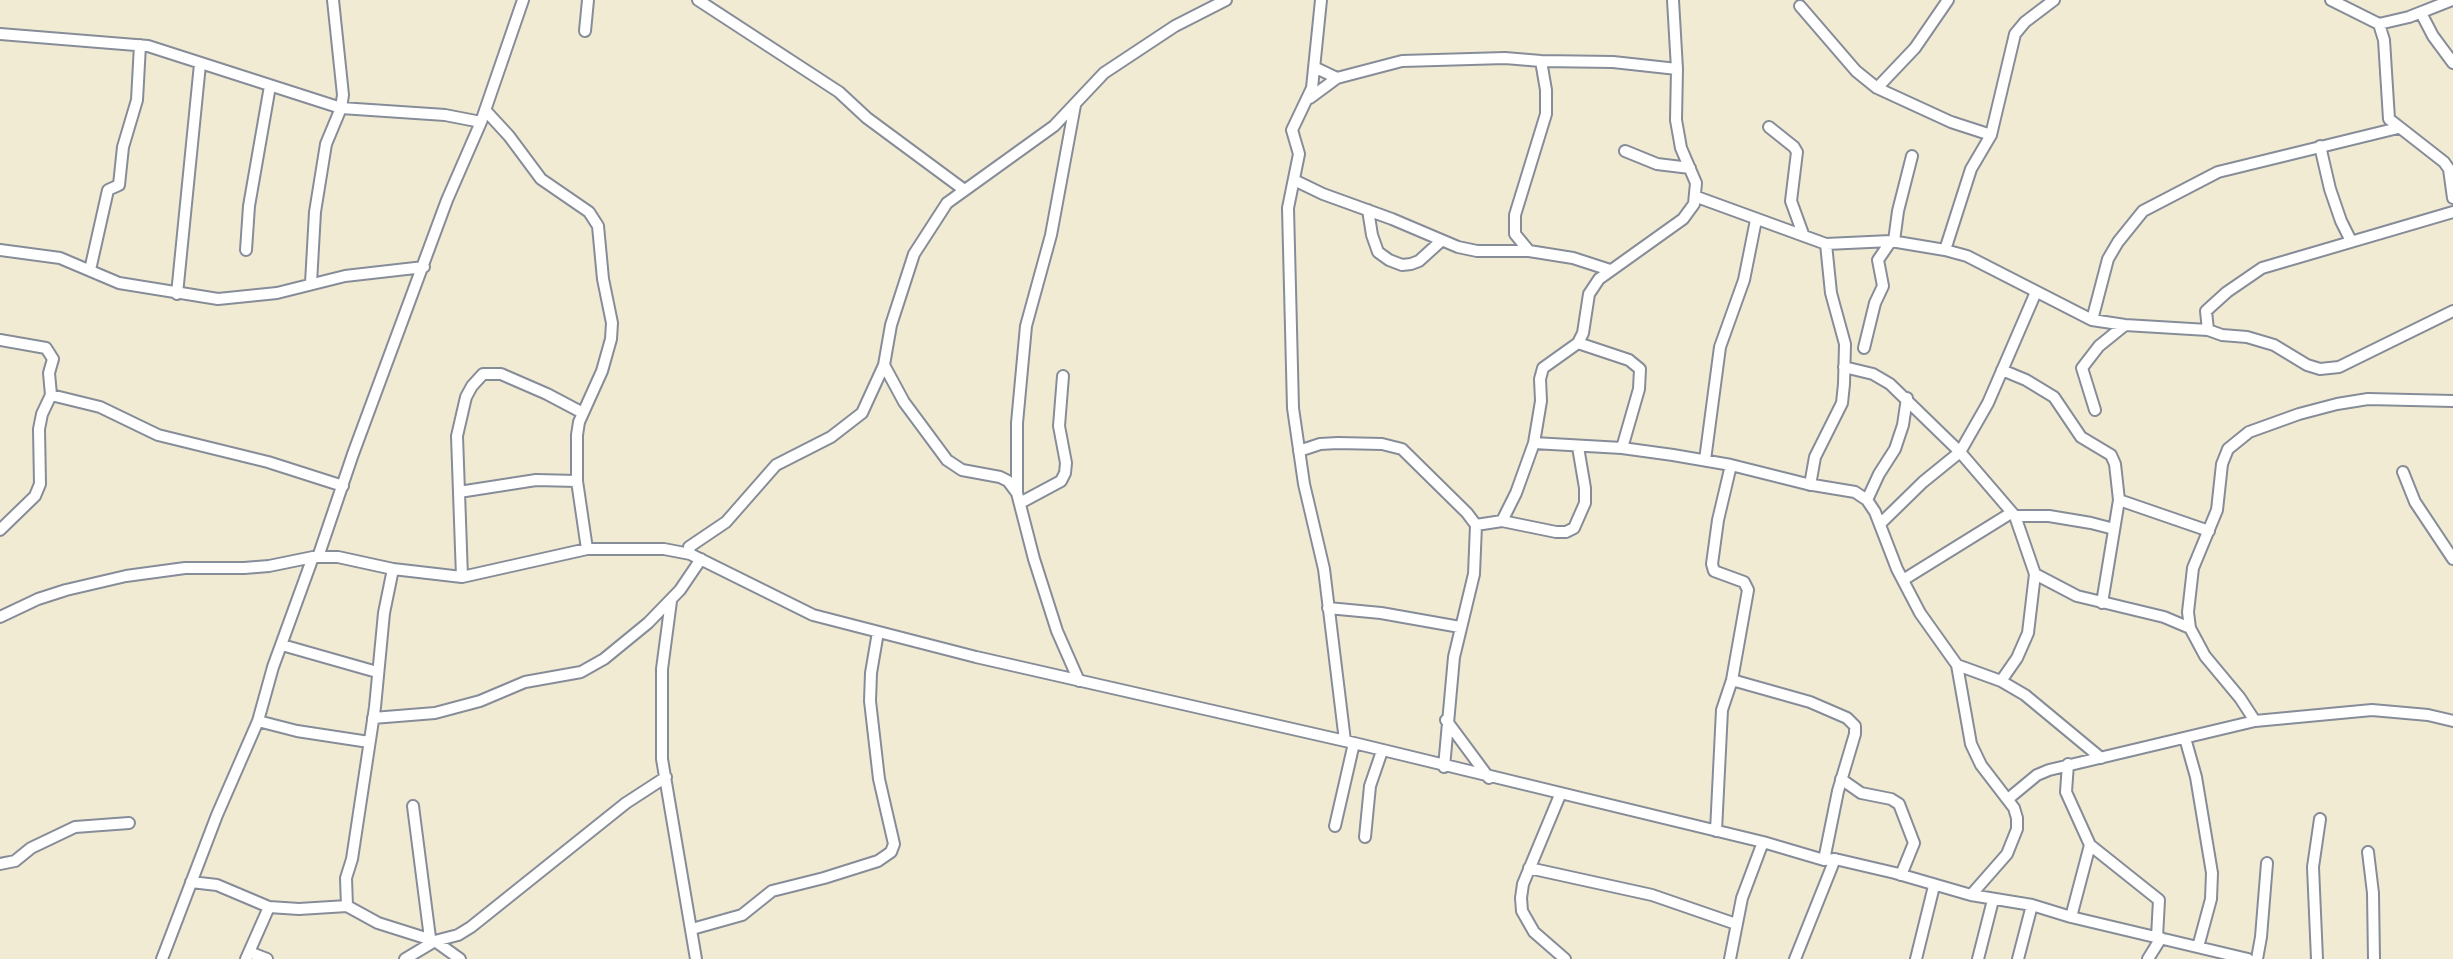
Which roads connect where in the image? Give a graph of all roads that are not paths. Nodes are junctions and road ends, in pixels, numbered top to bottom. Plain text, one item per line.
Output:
1 (333, 0) edge
2 (523, 0) edge
3 (588, 0) edge
4 (698, 0) edge
5 (1226, 0) edge
6 (1321, 0) edge
7 (1673, 0) edge
8 (1948, 0) edge
9 (2054, 0) edge
10 (2331, 0) edge
11 (2452, 0) edge
12 (2437, 3) edge
13 (1800, 6) dead end
14 (2421, 13) junction
15 (2379, 24) junction
16 (585, 31) dead end
17 (0, 34) edge
18 (140, 45) junction
19 (1541, 61) junction
20 (2453, 63) edge
21 (200, 64) junction
22 (1316, 68) junction
23 (1677, 69) junction
24 (1337, 78) junction
25 (270, 86) junction
26 (1877, 88) junction
27 (1310, 98) junction
28 (1075, 105) junction
29 (341, 108) junction
30 (485, 110) junction
31 (481, 122) junction
32 (1769, 127) dead end
33 (2398, 128) junction
34 (1991, 135) junction
35 (2320, 146) junction
36 (1625, 151) dead end
37 (1912, 156) dead end
38 (2451, 165) edge
39 (1690, 168) junction
40 (1294, 180) junction
41 (963, 189) junction
42 (1697, 197) junction
43 (2453, 198) edge
44 (1368, 210) junction
45 (2453, 212) edge
46 (1756, 220) junction
47 (1803, 234) junction
48 (1441, 241) junction
49 (1892, 241) junction
50 (2351, 241) junction
51 (1826, 244) junction
52 (0, 250) edge
53 (246, 250) dead end
54 (1945, 250) junction
55 (1529, 251) junction
56 (424, 267) junction
57 (90, 270) junction
58 (1610, 270) junction
59 (311, 283) junction
60 (2036, 292) junction
61 (177, 294) junction
62 (2453, 311) edge
63 (2092, 320) junction
64 (2125, 325) junction
65 (2208, 330) junction
66 (0, 340) edge
67 (1578, 343) junction
68 (1864, 348) dead end
69 (884, 365) junction
70 (1844, 367) junction
71 (2002, 370) junction
72 (1063, 376) dead end
73 (51, 395) junction
74 (1907, 398) junction
75 (2453, 401) edge
76 (2095, 410) dead end
77 (583, 413) junction
78 (1534, 443) junction
79 (1578, 447) junction
80 (1622, 448) junction
81 (1299, 451) junction
82 (1960, 452) junction
83 (1705, 460) junction
84 (1731, 465) junction
85 (2403, 472) dead end
86 (577, 481) junction
87 (1810, 485) junction
88 (343, 486) junction
89 (459, 492) junction
90 (1019, 498) junction
91 (1867, 500) junction
92 (2119, 500) junction
93 (2013, 514) junction
94 (1502, 521) junction
95 (1880, 524) junction
96 (1476, 525) junction
97 (2114, 529) junction
98 (0, 530) edge
99 (2209, 531) junction
100 (587, 549) junction
101 (690, 554) junction
102 (316, 557) junction
103 (701, 559) junction
104 (2453, 559) edge
105 (393, 569) junction
106 (2035, 574) junction
107 (462, 577) junction
108 (1903, 580) junction
109 (671, 600) junction
110 (2102, 603) junction
111 (1328, 608) junction
112 (0, 617) edge
113 (1460, 627) junction
114 (2190, 628) junction
115 (878, 632) junction
116 (282, 645) junction
117 (1957, 665) junction
118 (377, 672) junction
119 (1732, 680) junction
120 (1079, 681) junction
121 (2001, 681) junction
122 (373, 718) junction
123 (1446, 720) junction
124 (258, 721) junction
125 (2255, 721) junction
126 (2453, 721) edge
127 (2185, 738) junction
128 (369, 742) junction
129 (1350, 742) junction
130 (1382, 751) junction
131 (2101, 758) junction
132 (2068, 764) junction
133 (1444, 767) junction
134 (666, 777) junction
135 (1489, 778) junction
136 (1841, 779) junction
137 (1560, 795) junction
138 (2008, 799) junction
139 (413, 806) dead end
140 (2320, 819) dead end
141 (129, 823) dead end
142 (1335, 826) dead end
143 (1716, 831) junction
144 (1365, 837) dead end
145 (1763, 842) junction
146 (2090, 845) junction
147 (2368, 852) dead end
148 (1830, 860) junction
149 (2267, 863) dead end
150 (0, 864) edge
151 (1529, 868) junction
152 (1901, 875) junction
153 (191, 882) junction
154 (1934, 886) junction
155 (1971, 895) junction
156 (1993, 900) junction
157 (2032, 905) junction
158 (347, 906) junction
159 (269, 907) junction
160 (2071, 917) junction
161 (1736, 924) junction
162 (692, 929) junction
163 (2159, 938) junction
164 (433, 940) junction
165 (2198, 947) junction
166 (247, 956) edge
167 (162, 959) edge
168 (267, 959) edge
169 (405, 959) edge
170 (460, 959) edge
171 (696, 959) edge
172 (1565, 959) edge
173 (1730, 959) edge
174 (1795, 959) edge
175 (1916, 959) edge
176 (1978, 959) edge
177 (2018, 959) edge
178 (2148, 959) edge
179 (2248, 959) edge
180 (2257, 959) edge
181 (2317, 959) edge
182 (2374, 959) edge

1 - 29 street
2 - 30 street
3 - 16 street
4 - 41 street
5 - 28 street
6 - 22 street
7 - 23 street
8 - 26 street
9 - 34 street
10 - 15 street
11 - 12 street
12 - 14 street
13 - 26 street
14 - 15 street
14 - 20 street
15 - 33 street
17 - 18 street
18 - 21 street
18 - 57 street
19 - 23 street
19 - 24 street
19 - 55 street
21 - 25 street
21 - 61 street
22 - 24 street
22 - 27 street
23 - 39 street
24 - 27 street
25 - 29 street
25 - 53 street
26 - 34 street
27 - 40 street
28 - 41 street
28 - 90 street
29 - 31 street
29 - 59 street
30 - 31 street
30 - 77 street
31 - 56 street
32 - 47 street
33 - 35 street
33 - 38 street
34 - 54 street
35 - 50 street
35 - 63 street
36 - 39 street
37 - 49 street
38 - 43 street
39 - 42 street
40 - 44 street
40 - 81 street
41 - 69 street
42 - 46 street
42 - 58 street
44 - 48 street
44 - 48 street
45 - 50 street
46 - 47 street
46 - 83 street
47 - 51 street
48 - 55 street
49 - 51 street
49 - 54 street
49 - 68 street
50 - 65 street
51 - 70 street
52 - 57 street
54 - 60 street
55 - 58 street
56 - 59 street
56 - 88 street
57 - 61 street
58 - 67 street
59 - 61 street
60 - 63 street
60 - 71 street
62 - 65 street
63 - 64 street
64 - 65 street
64 - 76 street
66 - 73 street
67 - 78 street
67 - 80 street
69 - 90 street
69 - 101 street
70 - 74 street
70 - 87 street
71 - 82 street
71 - 92 street
72 - 90 street
73 - 88 street
73 - 98 street
74 - 82 street
74 - 91 street
75 - 99 street
77 - 86 street
77 - 89 street
78 - 79 street
78 - 94 street
79 - 80 street
79 - 94 street
80 - 83 street
81 - 96 street
81 - 111 street
82 - 93 street
82 - 95 street
83 - 84 street
84 - 87 street
84 - 119 street
85 - 104 street
86 - 89 street
86 - 100 street
87 - 91 street
88 - 102 street
89 - 107 street
90 - 120 street
91 - 95 street
92 - 97 street
92 - 99 street
93 - 97 street
93 - 106 street
93 - 108 street
94 - 96 street
95 - 108 street
96 - 113 street
97 - 110 street
99 - 114 street
100 - 101 street
100 - 107 street
101 - 103 street
102 - 105 street
102 - 112 street
102 - 116 street
103 - 109 street
103 - 115 street
105 - 107 street
105 - 118 street
106 - 110 street
106 - 121 street
108 - 117 street
109 - 122 street
109 - 134 street
110 - 114 street
111 - 113 street
111 - 129 street
113 - 123 street
114 - 125 street
115 - 120 street
115 - 162 street
116 - 118 street
116 - 124 street
117 - 121 street
117 - 138 street
118 - 122 street
119 - 136 street
119 - 143 street
120 - 129 street
121 - 131 street
122 - 128 street
123 - 133 street
123 - 135 street
124 - 128 street
124 - 153 street
125 - 126 street
125 - 127 street
127 - 131 street
127 - 165 street
128 - 158 street
129 - 130 street
129 - 142 street
130 - 133 street
130 - 144 street
131 - 132 street
132 - 138 street
132 - 146 street
133 - 135 street
134 - 162 street
134 - 164 street
135 - 137 street
136 - 148 street
136 - 152 street
137 - 143 street
137 - 151 street
138 - 155 street
139 - 164 street
140 - 181 street
141 - 150 street
143 - 145 street
145 - 148 street
145 - 161 street
146 - 160 street
146 - 163 street
147 - 182 street
148 - 152 street
148 - 174 street
149 - 180 street
151 - 161 street
151 - 172 street
152 - 154 street
153 - 159 street
153 - 167 street
154 - 155 street
154 - 175 street
155 - 156 street
156 - 157 street
156 - 176 street
157 - 160 street
157 - 177 street
158 - 159 street
158 - 164 street
159 - 166 street
160 - 163 street
161 - 173 street
162 - 171 street
163 - 165 street
163 - 178 street
164 - 169 street
164 - 170 street
165 - 179 street
166 - 168 street

